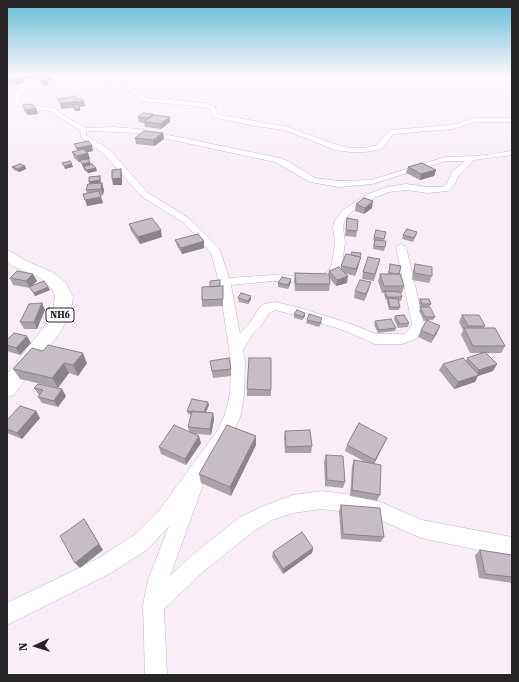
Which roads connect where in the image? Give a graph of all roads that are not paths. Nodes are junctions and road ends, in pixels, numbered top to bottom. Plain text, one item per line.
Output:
1 (25, 106) edge
2 (208, 106) edge
3 (512, 120) edge
4 (85, 130) junction
5 (512, 153) edge
6 (472, 158) junction
7 (401, 247) dead end
8 (7, 255) edge
9 (225, 282) junction
10 (236, 350) junction
11 (7, 389) edge
12 (203, 463) junction
13 (512, 547) edge
14 (153, 605) junction
15 (7, 614) edge
16 (156, 675) edge

1 - 4 street
2 - 3 street
4 - 6 street
4 - 9 street
5 - 6 street
6 - 9 street
7 - 10 street
8 - 11 highway, NH6
9 - 10 street
10 - 12 street
12 - 14 street
12 - 15 street
13 - 14 street
14 - 16 street

